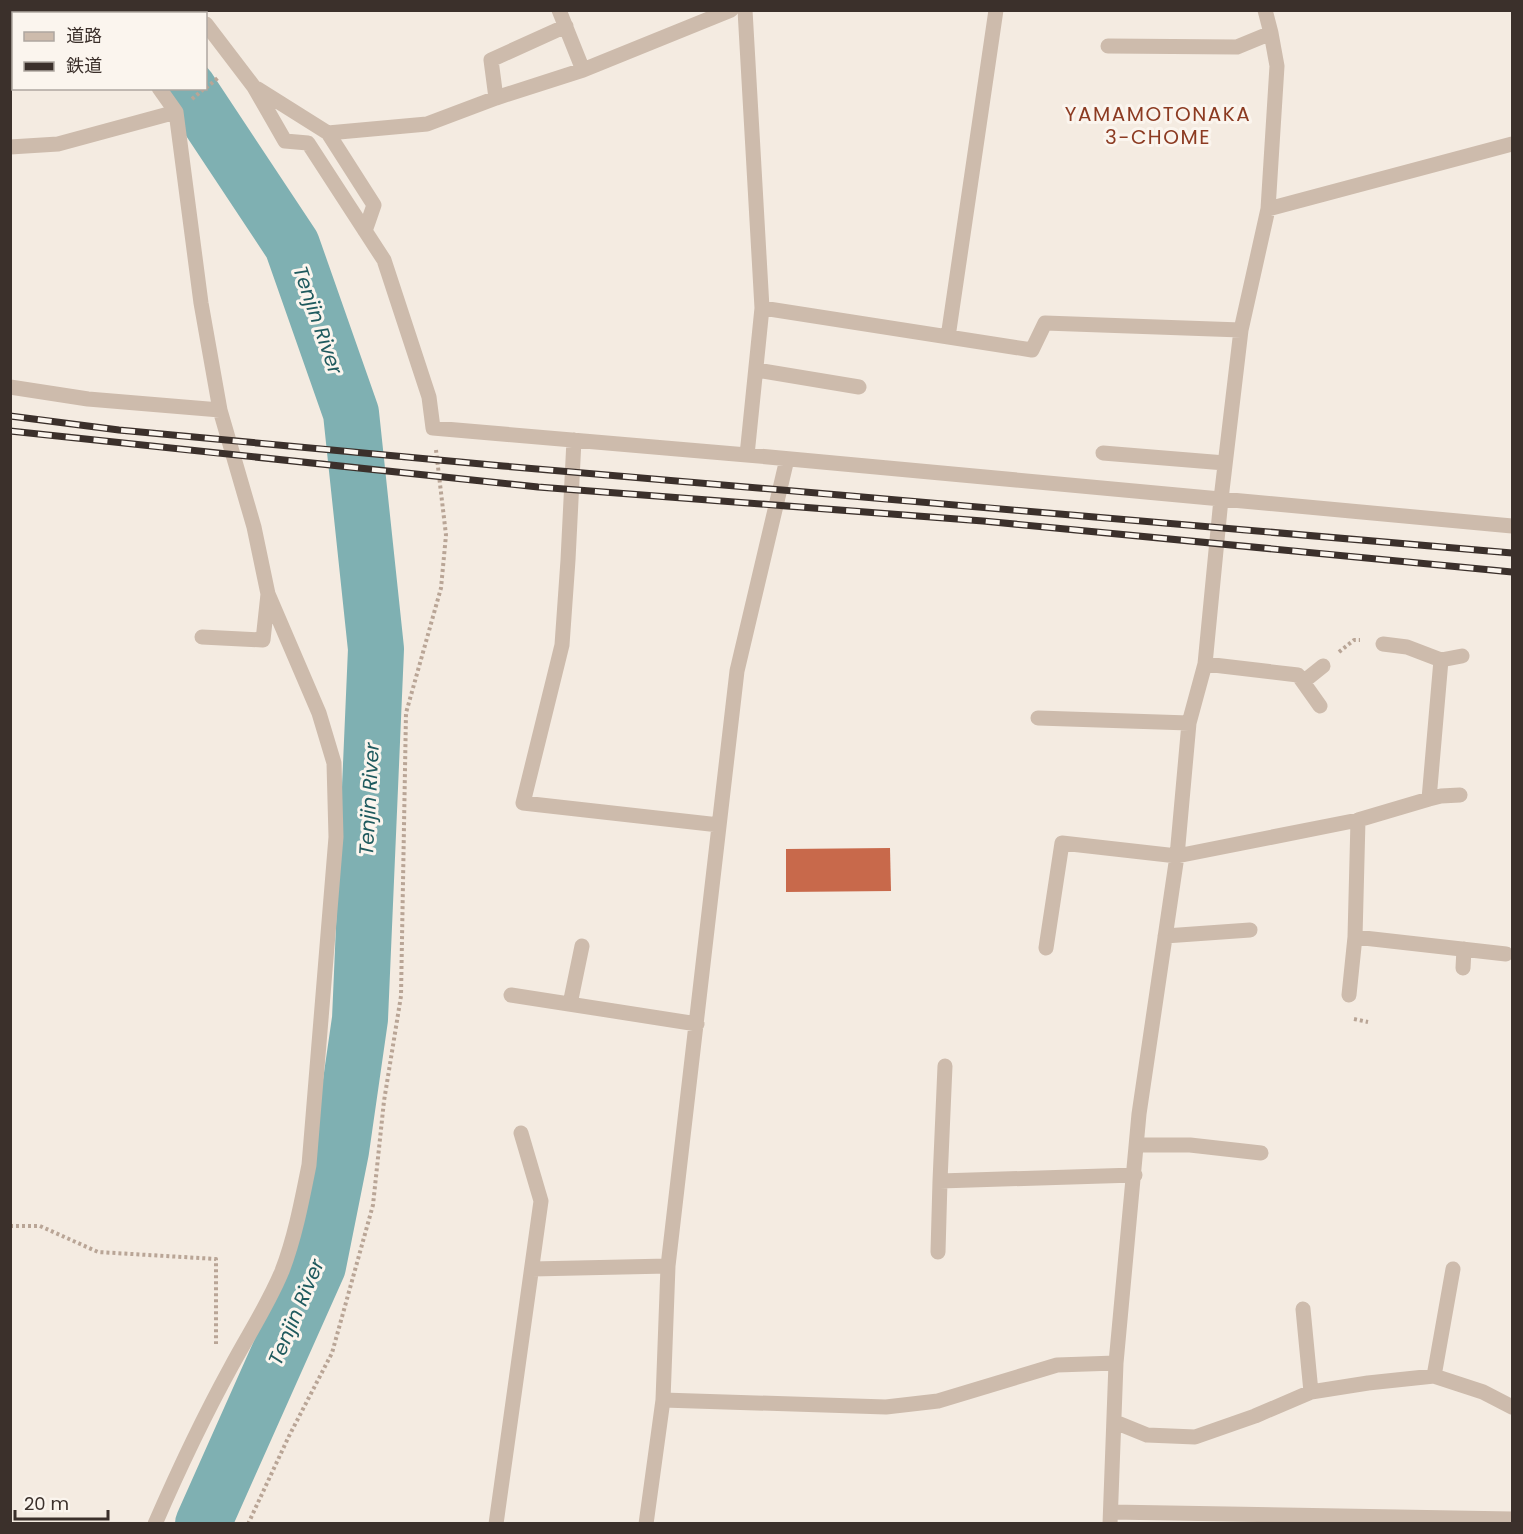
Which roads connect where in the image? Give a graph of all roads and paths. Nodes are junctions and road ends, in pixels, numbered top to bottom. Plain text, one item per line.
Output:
1 (559, 10) edge
2 (731, 10) edge
3 (745, 10) edge
4 (996, 10) edge
5 (1265, 10) edge
6 (207, 25) edge
7 (566, 26) junction
8 (1271, 33) junction
9 (1108, 46) dead end
10 (583, 70) junction
11 (254, 87) junction
12 (160, 90) edge
13 (496, 98) junction
14 (176, 112) junction
15 (328, 133) junction
16 (1512, 144) edge
17 (10, 147) edge
18 (1268, 209) junction
19 (365, 231) junction
20 (762, 308) junction
21 (1241, 330) junction
22 (948, 338) junction
23 (757, 370) junction
24 (10, 387) edge
25 (859, 387) dead end
26 (220, 410) junction
27 (433, 428) junction
28 (574, 440) junction
29 (1103, 453) dead end
30 (747, 455) junction
31 (787, 459) junction
32 (1225, 463) junction
33 (1221, 499) junction
34 (1512, 526) edge
35 (268, 594) junction
36 (202, 637) dead end
37 (1383, 644) joint
38 (1462, 656) dead end
39 (1442, 660) junction
40 (1205, 664) junction
41 (1323, 666) joint
42 (1303, 682) junction
43 (1320, 706) dead end
44 (1038, 718) dead end
45 (1189, 723) junction
46 (1460, 795) dead end
47 (1429, 799) junction
48 (1358, 820) junction
49 (719, 825) junction
50 (1177, 856) junction
51 (1250, 930) dead end
52 (1165, 936) junction
53 (1355, 937) junction
54 (582, 946) dead end
55 (1046, 948) dead end
56 (1464, 949) junction
57 (1506, 954) dead end
58 (1463, 968) dead end
59 (511, 995) dead end
60 (1349, 995) dead end
61 (570, 1004) junction
62 (697, 1024) junction
63 (945, 1066) dead end
64 (521, 1133) dead end
65 (1137, 1145) junction
66 (1261, 1153) dead end
67 (1135, 1175) junction
68 (940, 1181) junction
69 (10, 1226) edge
70 (938, 1252) dead end
71 (668, 1266) junction
72 (531, 1269) junction
73 (1454, 1269) dead end
74 (1303, 1309) dead end
75 (216, 1349) dead end
76 (1116, 1363) junction
77 (1434, 1376) junction
78 (1311, 1392) junction
79 (663, 1400) junction
80 (1512, 1407) edge
81 (1115, 1422) junction
82 (1111, 1518) edge
83 (1512, 1519) edge
84 (155, 1524) edge
85 (248, 1524) edge
86 (496, 1524) edge
87 (646, 1524) edge

1 - 7 street
2 - 10 street
3 - 20 street
4 - 22 street
5 - 8 street
6 - 11 street
7 - 10 street
7 - 13 street
8 - 9 street
8 - 18 street
10 - 13 street
11 - 15 street
11 - 19 street
12 - 14 street
13 - 15 street
14 - 17 street
14 - 26 street
15 - 19 street
16 - 18 street
18 - 21 street
19 - 27 street
20 - 22 street
20 - 23 street
21 - 22 street
21 - 32 street
23 - 25 street
23 - 30 street
24 - 26 street
26 - 35 street
27 - 28 street
27 - 85 path
28 - 30 street
28 - 49 street
29 - 32 street
30 - 31 street
31 - 33 street
31 - 49 street
32 - 33 street
33 - 34 street
33 - 40 street
35 - 36 street
35 - 84 street
37 - 39 street
37 - 41 path
38 - 39 street
39 - 47 street
40 - 42 street
40 - 45 street
41 - 42 street
42 - 43 street
44 - 45 street
45 - 50 street
46 - 47 street
47 - 48 street
48 - 50 street
48 - 53 street
49 - 62 street
50 - 52 street
50 - 55 street
51 - 52 street
52 - 65 street
53 - 56 street
53 - 60 street
54 - 61 street
56 - 57 street
56 - 58 street
59 - 61 street
61 - 62 street
62 - 71 street
63 - 68 street
64 - 72 street
65 - 66 street
65 - 67 street
67 - 68 street
67 - 76 street
68 - 70 street
69 - 75 path
71 - 72 street
71 - 79 street
72 - 86 street
73 - 77 street
74 - 78 street
76 - 79 street
76 - 81 street
77 - 78 street
77 - 80 street
78 - 81 street
79 - 87 street
81 - 82 street
82 - 83 street

